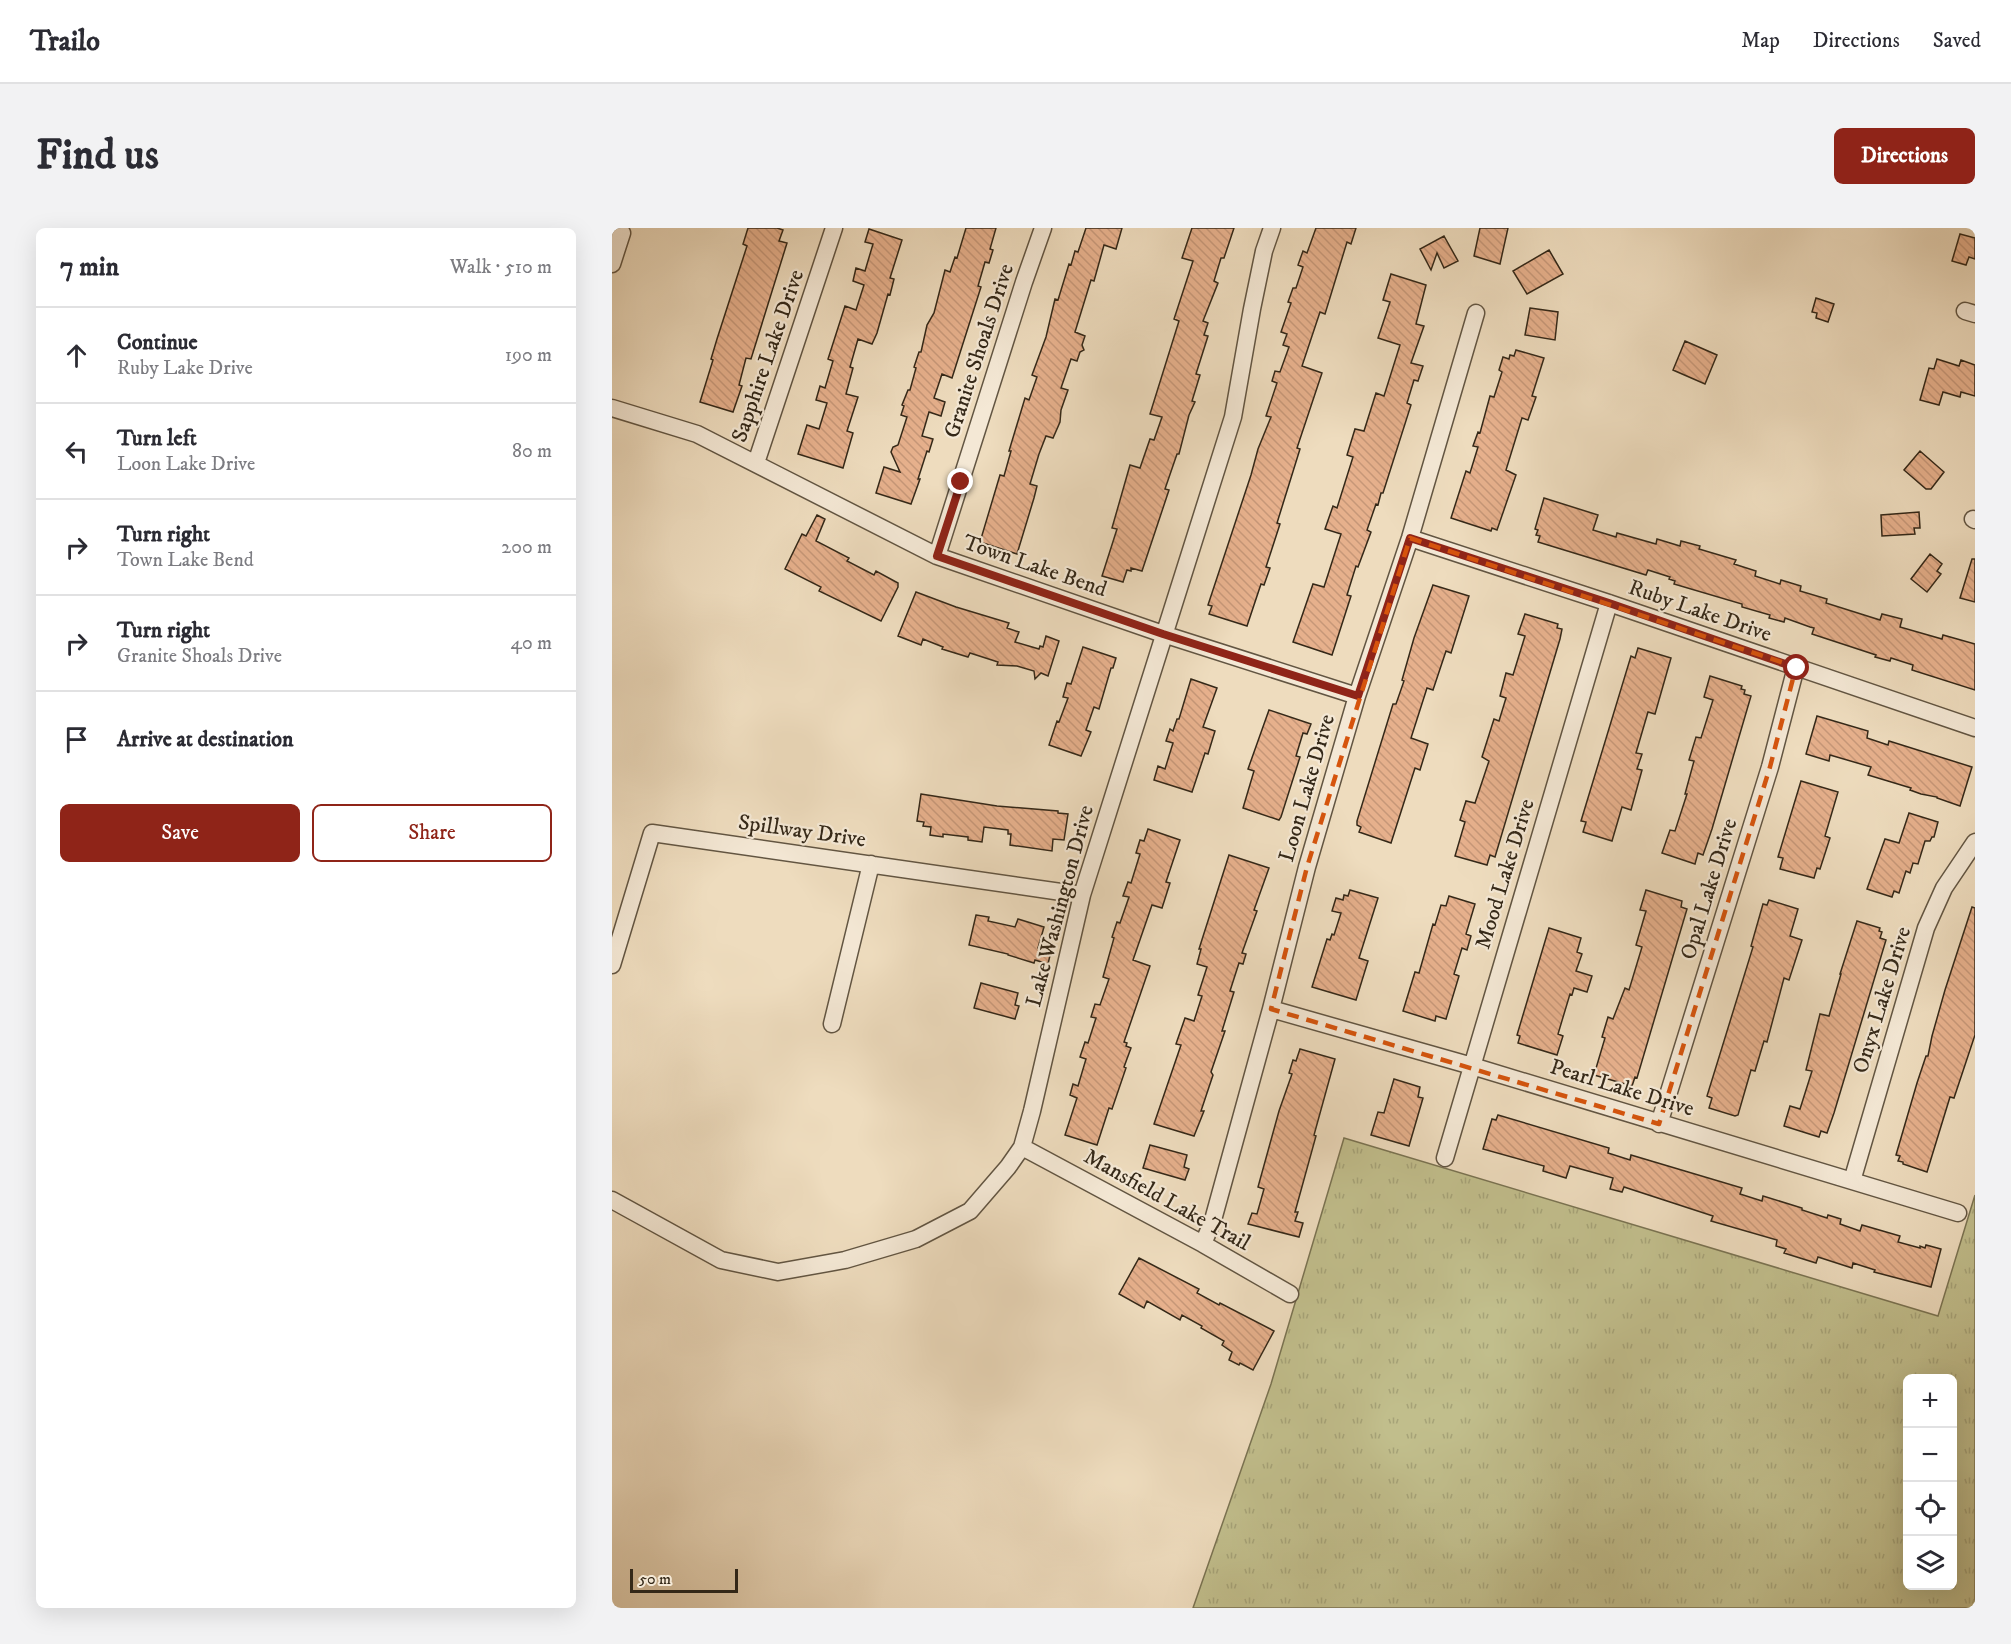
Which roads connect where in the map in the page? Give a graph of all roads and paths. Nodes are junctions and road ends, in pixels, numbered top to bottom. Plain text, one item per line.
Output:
1 (834, 228) edge
2 (1043, 228) edge
3 (1272, 228) edge
4 (612, 230) edge
5 (612, 264) edge
6 (1476, 313) dead end
7 (612, 408) edge
8 (756, 463) junction
9 (1410, 538) junction
10 (937, 556) junction
11 (1609, 603) junction
12 (1163, 634) junction
13 (1797, 668) junction
14 (1358, 696) junction
15 (1975, 728) edge
16 (1975, 842) edge
17 (871, 864) junction
18 (1082, 895) junction
19 (612, 965) edge
20 (1271, 1009) junction
21 (832, 1024) dead end
22 (1472, 1066) junction
23 (1659, 1124) junction
24 (1022, 1148) junction
25 (1445, 1158) dead end
26 (1852, 1181) junction
27 (612, 1200) edge
28 (1958, 1213) dead end
29 (1203, 1244) junction
30 (1290, 1294) dead end

1 - 8 street, Sapphire Lake Drive
2 - 10 street, Granite Shoals Drive
3 - 12 street, Lake Washington Drive
4 - 5 street
6 - 9 street, Loon Lake Drive
7 - 8 street, Town Lake Bend
8 - 10 street, Town Lake Bend
9 - 11 street, Ruby Lake Drive
9 - 14 street, Loon Lake Drive
10 - 12 street, Town Lake Bend
11 - 13 street, Ruby Lake Drive
11 - 22 street, Mood Lake Drive
12 - 14 street, Town Lake Bend
12 - 18 street, Lake Washington Drive
13 - 15 street, Ruby Lake Drive
13 - 23 street, Opal Lake Drive
14 - 20 street, Loon Lake Drive
16 - 26 street, Onyx Lake Drive
17 - 18 street, Spillway Drive
17 - 19 street, Spillway Drive
17 - 21 street
18 - 24 street, Lake Washington Drive
20 - 22 street, Pearl Lake Drive
20 - 29 street, Loon Lake Drive
22 - 23 street, Pearl Lake Drive
22 - 25 street, Mood Lake Drive
23 - 26 street, Pearl Lake Drive
24 - 27 street, Lake Washington Drive
24 - 29 street, Mansfield Lake Trail
26 - 28 street, Pearl Lake Drive
29 - 30 street, Mansfield Lake Trail

